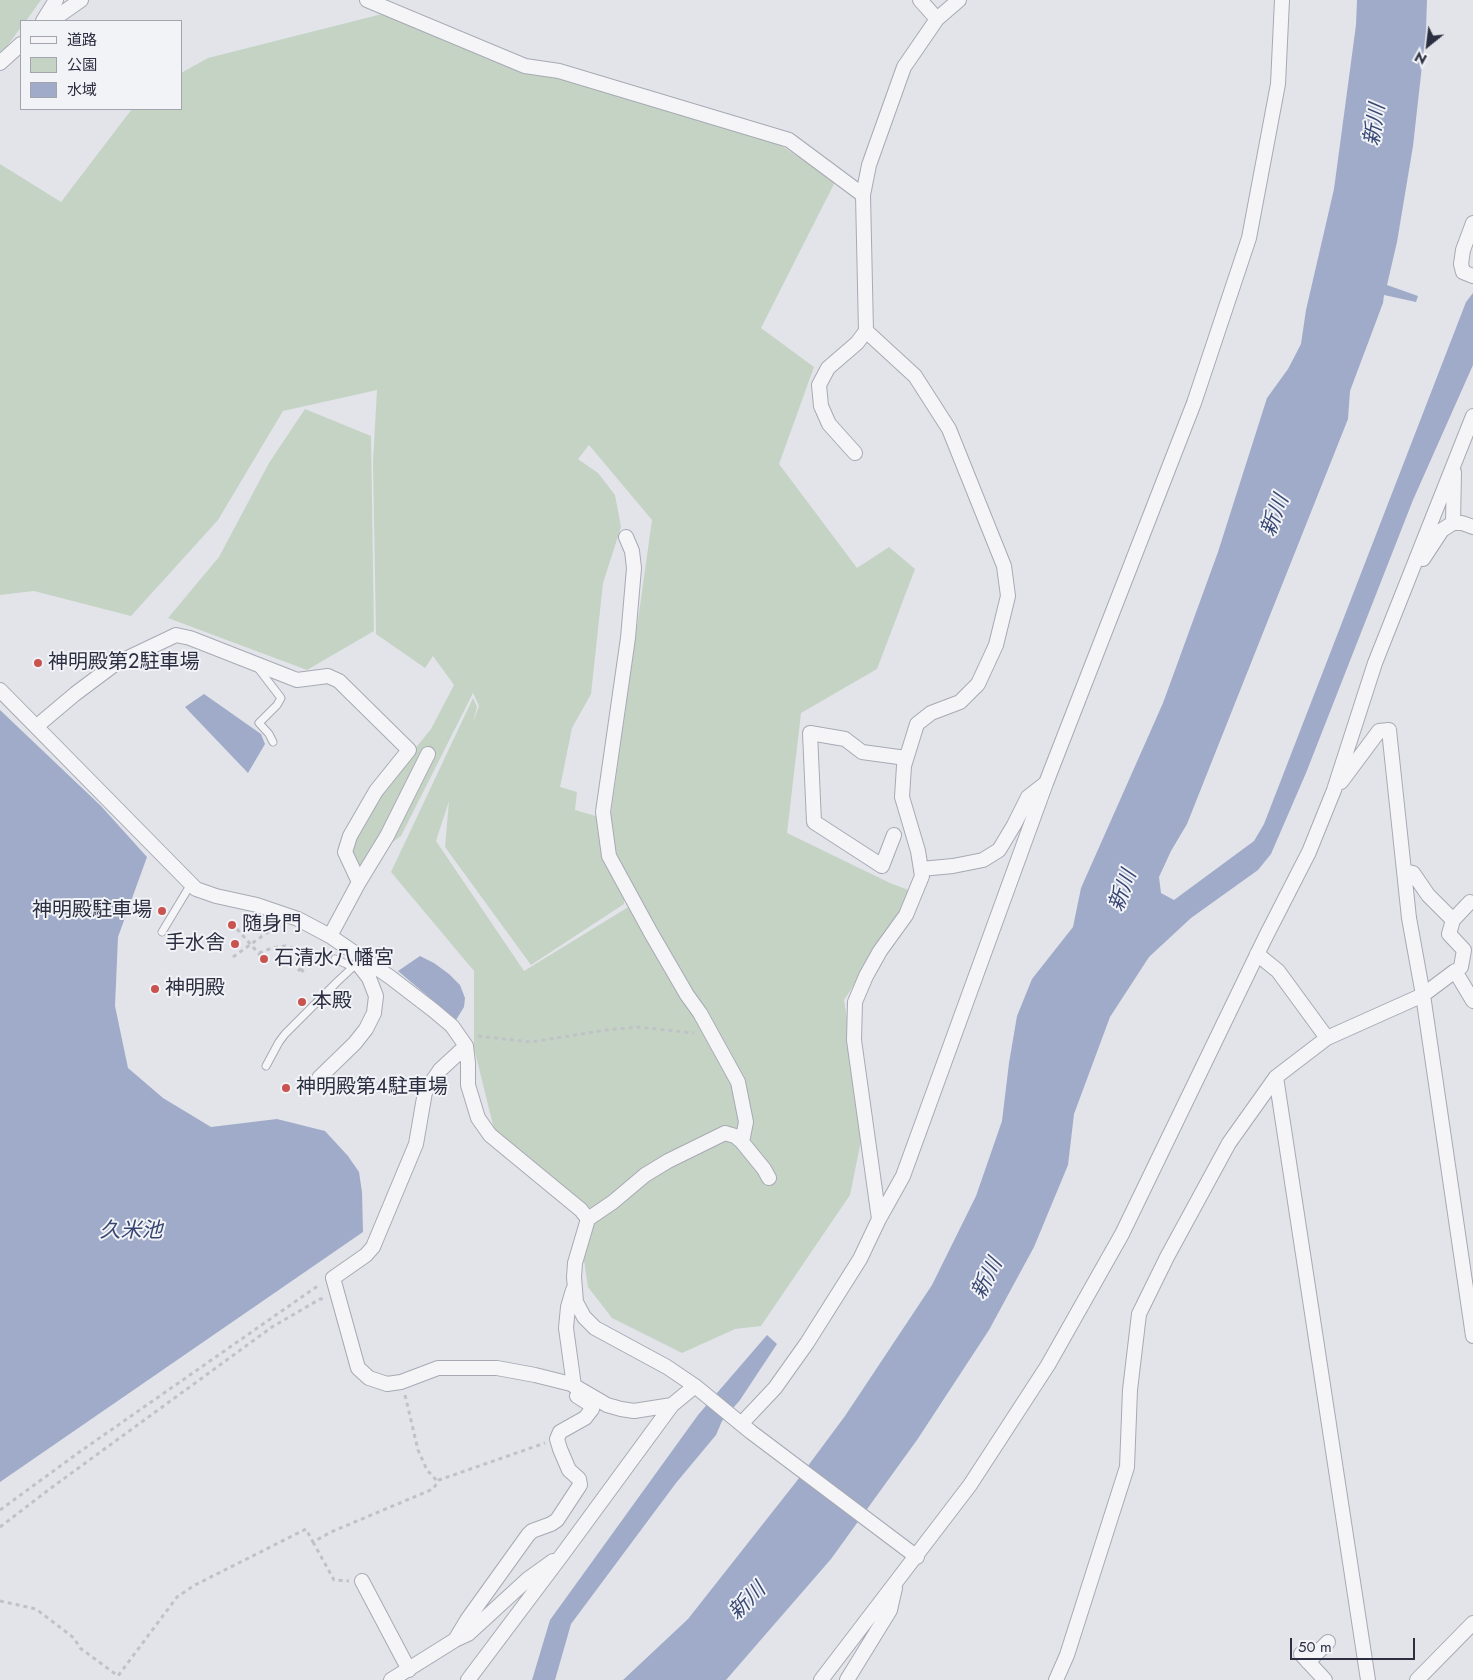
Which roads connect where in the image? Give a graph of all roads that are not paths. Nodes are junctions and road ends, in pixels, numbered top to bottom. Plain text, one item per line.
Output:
1 (56, 0) edge
2 (81, 0) edge
3 (367, 0) edge
4 (920, 0) edge
5 (959, 0) edge
6 (1282, 0) edge
7 (937, 19) junction
8 (44, 20) edge
9 (51, 20) edge
10 (20, 45) edge
11 (0, 63) edge
12 (864, 195) junction
13 (1473, 223) edge
14 (1473, 276) edge
15 (866, 331) junction
16 (1473, 416) edge
17 (855, 453) dead end
18 (1454, 463) junction
19 (1453, 523) junction
20 (1473, 527) edge
21 (626, 537) dead end
22 (1404, 590) junction
23 (252, 662) junction
24 (0, 690) edge
25 (37, 726) junction
26 (273, 742) dead end
27 (428, 754) dead end
28 (906, 758) junction
29 (1046, 782) junction
30 (1334, 790) junction
31 (894, 835) dead end
32 (921, 869) junction
33 (1404, 871) junction
34 (359, 882) junction
35 (191, 884) junction
36 (1470, 902) dead end
37 (1453, 920) junction
38 (162, 932) dead end
39 (330, 936) junction
40 (1257, 954) junction
41 (335, 959) road end
42 (360, 965) junction
43 (1463, 966) edge
44 (1423, 995) junction
45 (1473, 1001) edge
46 (1327, 1038) junction
47 (466, 1046) junction
48 (266, 1066) dead end
49 (1276, 1077) junction
50 (319, 1078) dead end
51 (742, 1142) junction
52 (769, 1178) dead end
53 (588, 1219) junction
54 (879, 1219) junction
55 (574, 1287) junction
56 (1473, 1336) edge
57 (572, 1385) junction
58 (695, 1386) junction
59 (672, 1405) junction
60 (742, 1425) junction
61 (562, 1555) junction
62 (917, 1557) junction
63 (362, 1581) road end
64 (895, 1585) junction
65 (1473, 1623) edge
66 (455, 1640) junction
67 (1328, 1642) dead end
68 (409, 1670) junction
69 (391, 1680) edge
70 (468, 1680) edge
71 (821, 1680) edge
72 (847, 1680) edge
73 (1056, 1680) edge
74 (1325, 1680) edge
75 (1368, 1680) edge
76 (1417, 1680) edge

1 - 8 street
2 - 9 street
3 - 12 street
4 - 7 street
5 - 7 street
6 - 29 street
7 - 12 street
10 - 11 street
12 - 15 street
13 - 14 street
15 - 17 street
15 - 28 street
16 - 18 street
18 - 19 street
18 - 22 street
19 - 20 street
19 - 22 street
21 - 51 street
22 - 30 street
23 - 25 street
23 - 26 lane
23 - 34 street
24 - 25 street
25 - 35 street
27 - 34 street
28 - 31 street
28 - 32 street
29 - 32 street
29 - 54 street
30 - 33 street
30 - 40 street
32 - 54 street
33 - 37 street
33 - 44 street
34 - 39 street
35 - 38 lane
35 - 39 street
36 - 37 street
37 - 43 street
39 - 42 street
40 - 46 street
40 - 62 street
41 - 42 lane
42 - 47 street
42 - 48 lane
42 - 50 street
43 - 44 street
43 - 45 street
44 - 46 street
44 - 56 street
46 - 49 street
47 - 53 street
47 - 57 street
49 - 73 street
49 - 75 street
51 - 52 street
51 - 53 street
53 - 55 street
54 - 60 street
55 - 57 street
55 - 58 street
57 - 59 street
57 - 66 street
58 - 59 street
58 - 60 street
59 - 61 street
60 - 62 street
61 - 66 street
61 - 70 street
62 - 64 street
63 - 68 street
64 - 71 street
64 - 72 street
65 - 76 street
66 - 68 street
67 - 74 street
68 - 69 street

